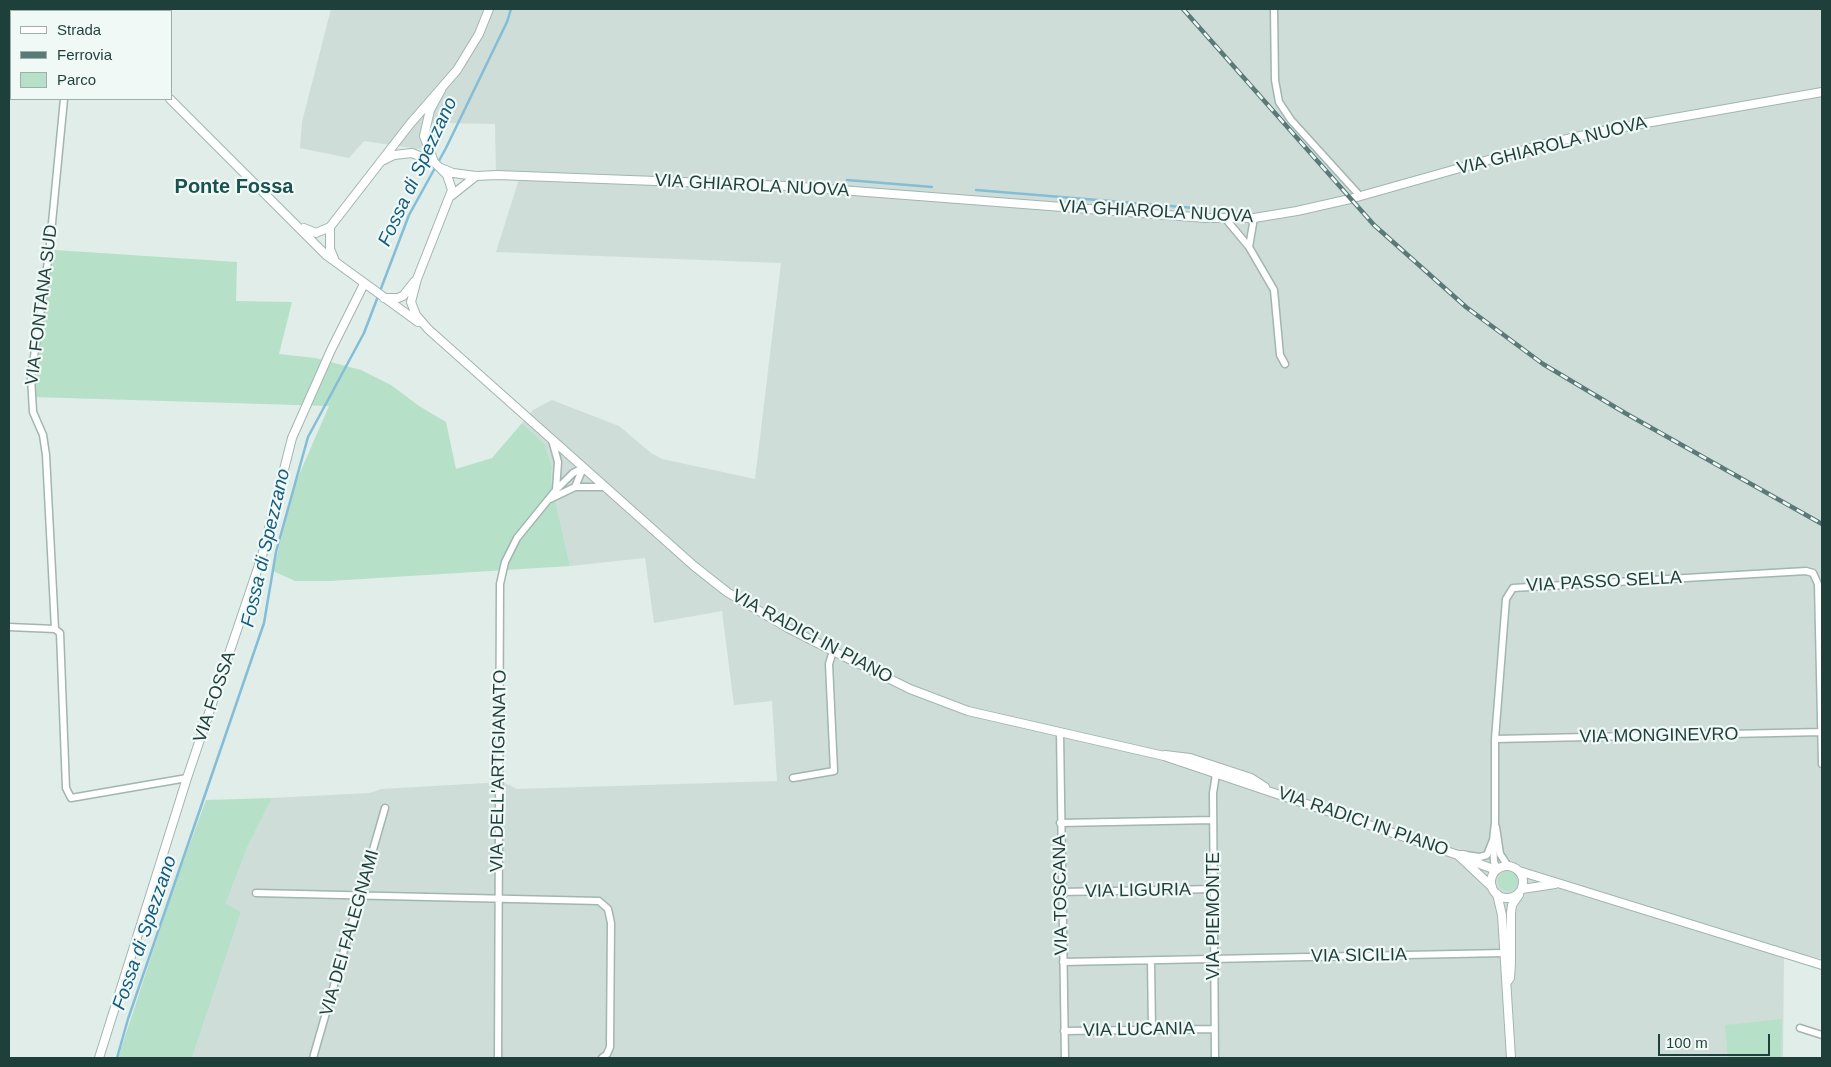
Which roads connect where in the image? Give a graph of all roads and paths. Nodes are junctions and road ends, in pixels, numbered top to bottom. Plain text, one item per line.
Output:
1 (489, 9) edge
2 (1274, 9) edge
3 (441, 90) junction
4 (1822, 92) edge
5 (64, 100) edge
6 (171, 100) edge
7 (383, 161) junction
8 (432, 161) junction
9 (448, 174) junction
10 (476, 176) junction
11 (451, 196) junction
12 (1360, 196) junction
13 (1225, 218) junction
14 (1254, 218) junction
15 (292, 220) junction
16 (330, 227) junction
17 (1249, 247) junction
18 (335, 261) junction
19 (417, 279) junction
20 (364, 284) junction
21 (388, 299) junction
22 (424, 326) junction
23 (1285, 364) dead end
24 (552, 440) junction
25 (583, 468) junction
26 (605, 487) junction
27 (575, 488) junction
28 (556, 490) junction
29 (550, 498) junction
30 (9, 627) edge
31 (56, 629) junction
32 (833, 651) junction
33 (1822, 732) edge
34 (1060, 733) junction
35 (1495, 739) junction
36 (1164, 756) junction
37 (1198, 761) junction
38 (1822, 764) edge
39 (1216, 774) junction
40 (187, 778) junction
41 (793, 778) dead end
42 (1248, 778) junction
43 (1269, 789) junction
44 (385, 808) dead end
45 (1213, 820) junction
46 (1060, 823) junction
47 (1495, 823) junction
48 (1492, 840) junction
49 (1461, 855) junction
50 (1508, 866) junction
51 (1497, 870) junction
52 (1519, 871) junction
53 (1555, 884) junction
54 (1492, 887) junction
55 (1214, 889) junction
56 (1521, 891) junction
57 (1062, 892) junction
58 (256, 893) dead end
59 (362, 894) junction
60 (1497, 894) junction
61 (498, 900) junction
62 (1504, 954) junction
63 (1151, 960) junction
64 (1214, 960) junction
65 (1063, 962) junction
66 (1822, 965) edge
67 (1507, 982) junction
68 (1800, 1028) dead end
69 (1214, 1029) junction
70 (1152, 1030) junction
71 (1064, 1031) junction
72 (1822, 1035) edge
73 (99, 1058) edge
74 (313, 1058) edge
75 (498, 1058) edge
76 (602, 1058) edge
77 (1064, 1058) edge
78 (1215, 1058) edge
79 (1511, 1058) edge

1 - 3 street
2 - 12 street
3 - 7 street
3 - 8 street
4 - 12 street, VIA GHIAROLA NUOVA
5 - 31 street, VIA FONTANA SUD
6 - 15 street
7 - 8 street
7 - 16 street
8 - 9 street
9 - 10 street, VIA GHIAROLA NUOVA
9 - 11 street
10 - 11 street
10 - 13 street, VIA GHIAROLA NUOVA
11 - 19 street
12 - 14 street, VIA GHIAROLA NUOVA
13 - 14 street, VIA GHIAROLA NUOVA
13 - 17 street
14 - 17 street
15 - 16 street
15 - 18 street
16 - 18 street
17 - 23 street
18 - 20 street
19 - 21 street
19 - 22 street
20 - 21 street
20 - 40 street, VIA FOSSA
21 - 22 street
22 - 24 street, VIA RADICI IN PIANO
24 - 25 street, VIA RADICI IN PIANO
24 - 28 street
25 - 26 street, VIA RADICI IN PIANO
25 - 27 street
25 - 28 street, VIA DELL'ARTIGIANATO
26 - 27 street, VIA DELL'ARTIGIANATO
26 - 32 street, VIA RADICI IN PIANO
27 - 29 street, VIA DELL'ARTIGIANATO
28 - 29 street, VIA DELL'ARTIGIANATO
29 - 61 street, VIA DELL'ARTIGIANATO
30 - 31 street
31 - 40 street, VIA FONTANA SUD
32 - 34 street, VIA RADICI IN PIANO
32 - 41 street
33 - 35 street, VIA MONGINEVRO
33 - 35 street, VIA PASSO SELLA
33 - 38 street
34 - 36 street, VIA RADICI IN PIANO
34 - 46 street, VIA TOSCANA
35 - 47 street, VIA PASSO SELLA
36 - 37 street
36 - 39 street
37 - 39 street
37 - 42 street
39 - 42 street
39 - 43 street
39 - 45 street, VIA PIEMONTE
40 - 73 street, VIA FOSSA
42 - 43 street
43 - 49 street, VIA RADICI IN PIANO
44 - 59 street, VIA DEI FALEGNAMI
45 - 46 street
45 - 55 street, VIA PIEMONTE
46 - 57 street, VIA TOSCANA
47 - 48 street, VIA PASSO SELLA
47 - 50 street, VIA PASSO SELLA
48 - 49 street, VIA PASSO SELLA
48 - 51 street, VIA PASSO SELLA
49 - 51 street, VIA RADICI IN PIANO
49 - 54 street
50 - 51 street
50 - 52 street
51 - 54 street
52 - 53 street
52 - 56 street
53 - 56 street
53 - 66 street
54 - 60 street
55 - 57 street, VIA LIGURIA
55 - 64 street, VIA PIEMONTE
56 - 60 street
56 - 67 street
57 - 65 street, VIA TOSCANA
58 - 59 street
59 - 61 street
59 - 74 street, VIA DEI FALEGNAMI
60 - 62 street
61 - 75 street, VIA DELL'ARTIGIANATO
61 - 76 street
62 - 64 street, VIA SICILIA
62 - 67 street
63 - 64 street, VIA SICILIA
63 - 65 street, VIA SICILIA
63 - 70 street
64 - 69 street, VIA PIEMONTE
65 - 71 street, VIA TOSCANA
67 - 79 street
68 - 72 street
69 - 70 street, VIA LUCANIA
69 - 78 street, VIA PIEMONTE
70 - 71 street, VIA LUCANIA
71 - 77 street, VIA TOSCANA

